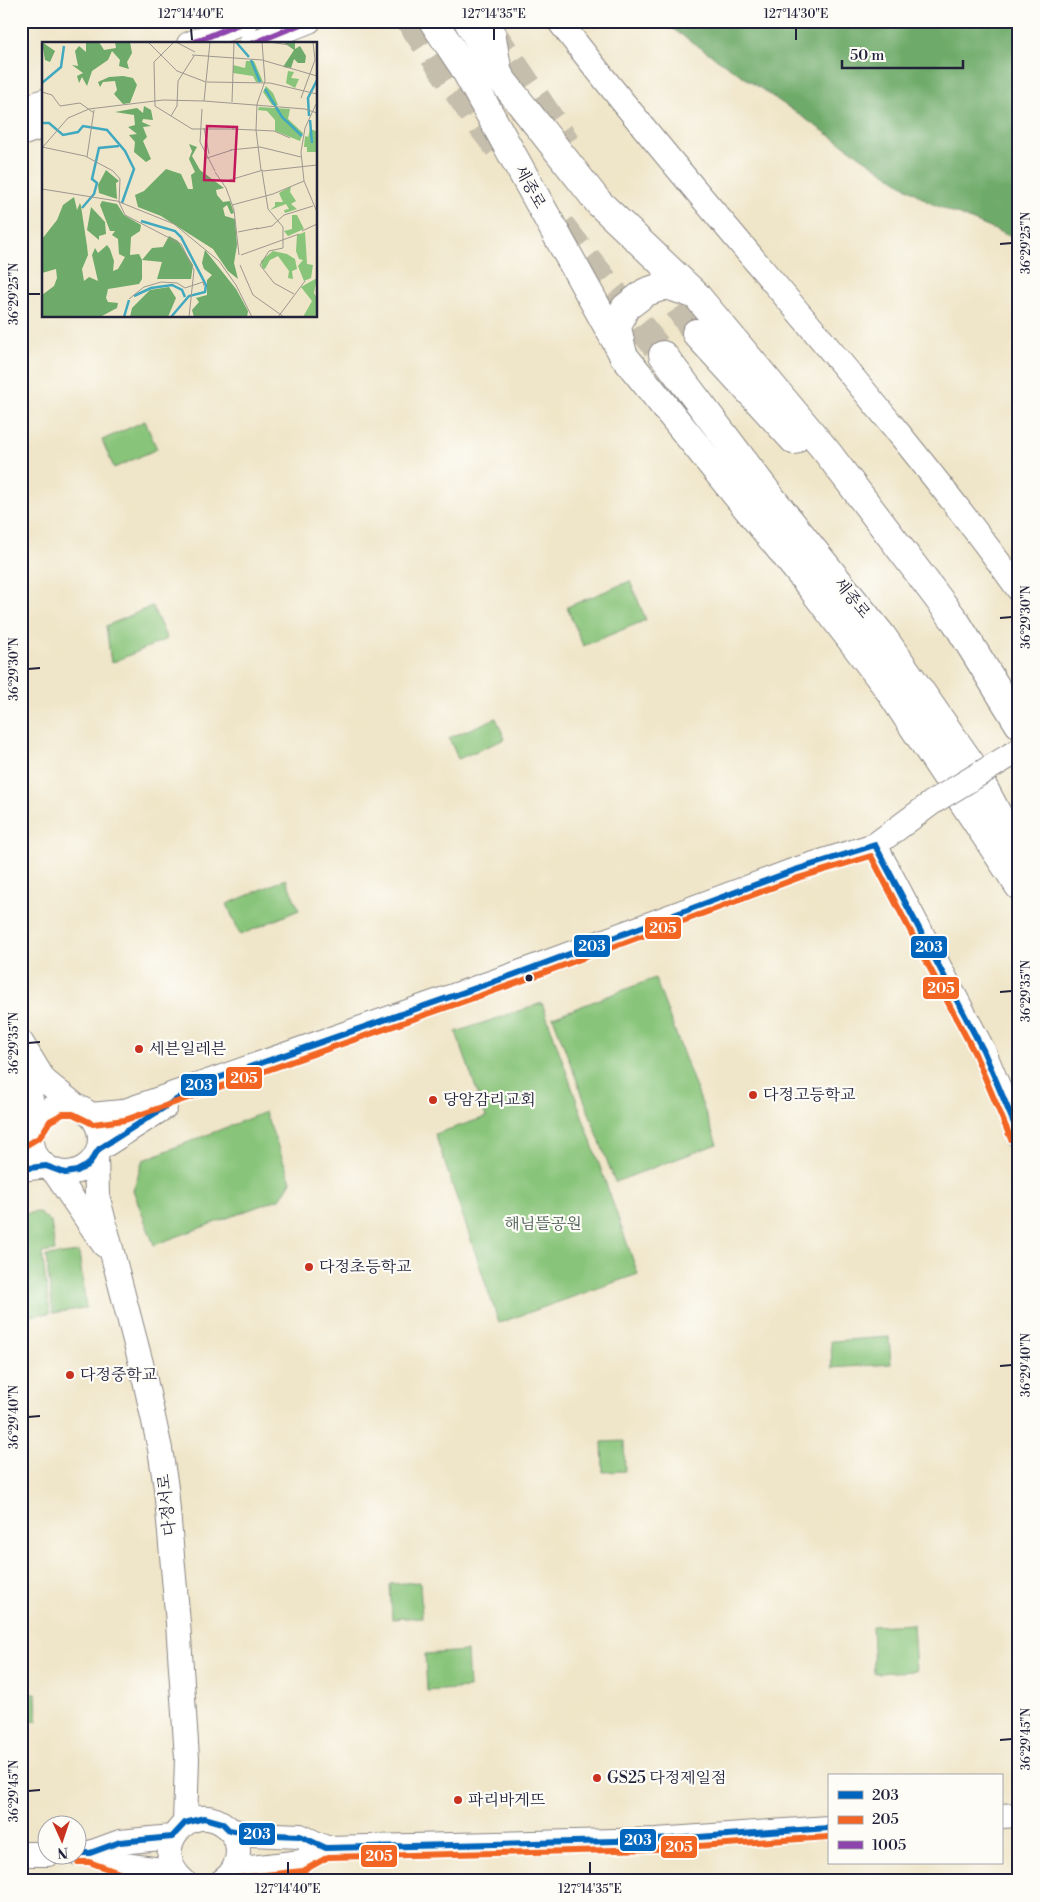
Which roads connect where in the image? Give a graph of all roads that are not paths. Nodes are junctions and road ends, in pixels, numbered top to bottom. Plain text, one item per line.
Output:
1 (247, 21) edge
2 (308, 21) edge
3 (433, 21) edge
4 (468, 21) edge
5 (491, 21) edge
6 (559, 21) edge
7 (194, 42) edge
8 (256, 42) edge
9 (502, 80) junction
10 (42, 102) edge
11 (21, 110) edge
12 (42, 127) edge
13 (21, 134) edge
14 (696, 295) junction
15 (696, 333) tunnel mouth
16 (623, 355) junction
17 (663, 355) tunnel mouth
18 (1019, 590) edge
19 (1019, 724) edge
20 (1019, 751) edge
21 (876, 844) junction
22 (1019, 855) edge
23 (1019, 886) edge
24 (21, 1042) edge
25 (21, 1067) edge
26 (201, 1084) junction
27 (83, 1110) junction
28 (30, 1131) edge
29 (1019, 1136) edge
30 (98, 1152) junction
31 (50, 1168) junction
32 (21, 1169) edge
33 (112, 1257) junction
34 (187, 1758) junction
35 (1019, 1815) edge
36 (1002, 1816) edge
37 (222, 1825) junction
38 (828, 1828) edge
39 (179, 1830) junction
40 (326, 1848) junction
41 (88, 1852) edge
42 (21, 1854) edge
43 (38, 1854) edge
44 (88, 1854) edge
45 (179, 1876) edge
46 (228, 1876) edge

1 - 7 street
2 - 8 street
3 - 16 main road, 세종로
4 - 9 main road
5 - 9 street
6 - 18 street
9 - 14 main road
10 - 11 street
12 - 13 street
14 - 16 main road
14 - 19 main road
15 - 20 main road
16 - 23 main road, 세종로
17 - 22 main road, 세종로
20 - 21 street, bridge
21 - 26 street
21 - 29 street
24 - 27 street
25 - 28 street
26 - 27 street
26 - 30 street
27 - 28 street
27 - 30 street
28 - 31 street
30 - 31 street
30 - 33 street, 다정서로
31 - 32 street
31 - 33 street
33 - 34 street, 다정서로
34 - 37 street
34 - 39 street
35 - 36 street
37 - 39 street
37 - 40 street
37 - 46 street
38 - 40 street
39 - 41 street
39 - 45 street
40 - 46 street
42 - 43 street
44 - 45 street

